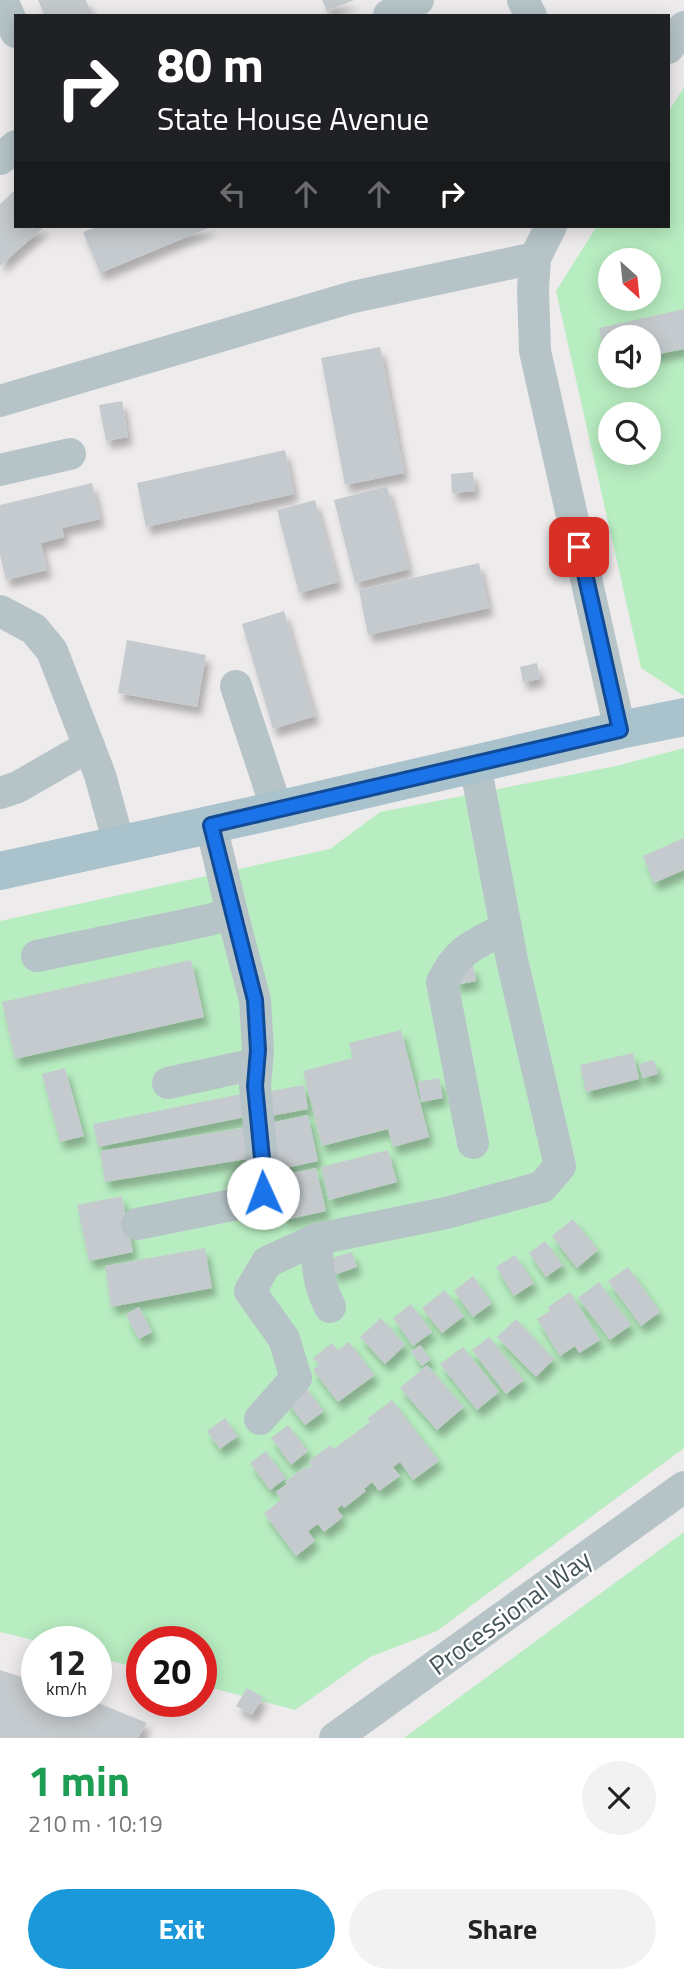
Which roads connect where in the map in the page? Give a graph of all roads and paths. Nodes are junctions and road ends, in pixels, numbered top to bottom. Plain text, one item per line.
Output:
1 (2, 0) edge
2 (418, 0) edge
3 (391, 14) edge
4 (14, 27) edge
5 (684, 27) edge
6 (670, 45) edge
7 (14, 148) edge
8 (0, 159) edge
9 (550, 228) edge
10 (536, 258) junction
11 (0, 401) edge
12 (70, 454) dead end
13 (0, 470) edge
14 (0, 611) edge
15 (236, 686) dead end
16 (684, 717) edge
17 (620, 730) junction
18 (89, 746) junction
19 (475, 764) junction
20 (0, 793) edge
21 (277, 810) junction
22 (211, 825) junction
23 (119, 844) junction
24 (0, 871) edge
25 (232, 913) junction
26 (506, 928) junction
27 (37, 956) dead end
28 (257, 1065) junction
29 (168, 1083) dead end
30 (473, 1143) dead end
31 (136, 1224) dead end
32 (317, 1239) junction
33 (330, 1307) dead end
34 (260, 1419) dead end
35 (684, 1487) edge
36 (335, 1738) edge

1 - 4 street
2 - 3 street
5 - 6 street
7 - 8 street
9 - 10 street
10 - 11 street
10 - 17 street
12 - 13 street
14 - 18 street
15 - 21 street
16 - 17 main road
17 - 19 main road
18 - 20 street
18 - 23 street
19 - 21 main road
19 - 26 street
21 - 22 main road
22 - 23 main road
22 - 25 street
23 - 24 main road
25 - 27 street
25 - 28 street
26 - 30 street
26 - 32 street
28 - 29 street
28 - 31 street
32 - 33 street
32 - 34 street
35 - 36 street, Processional Way

